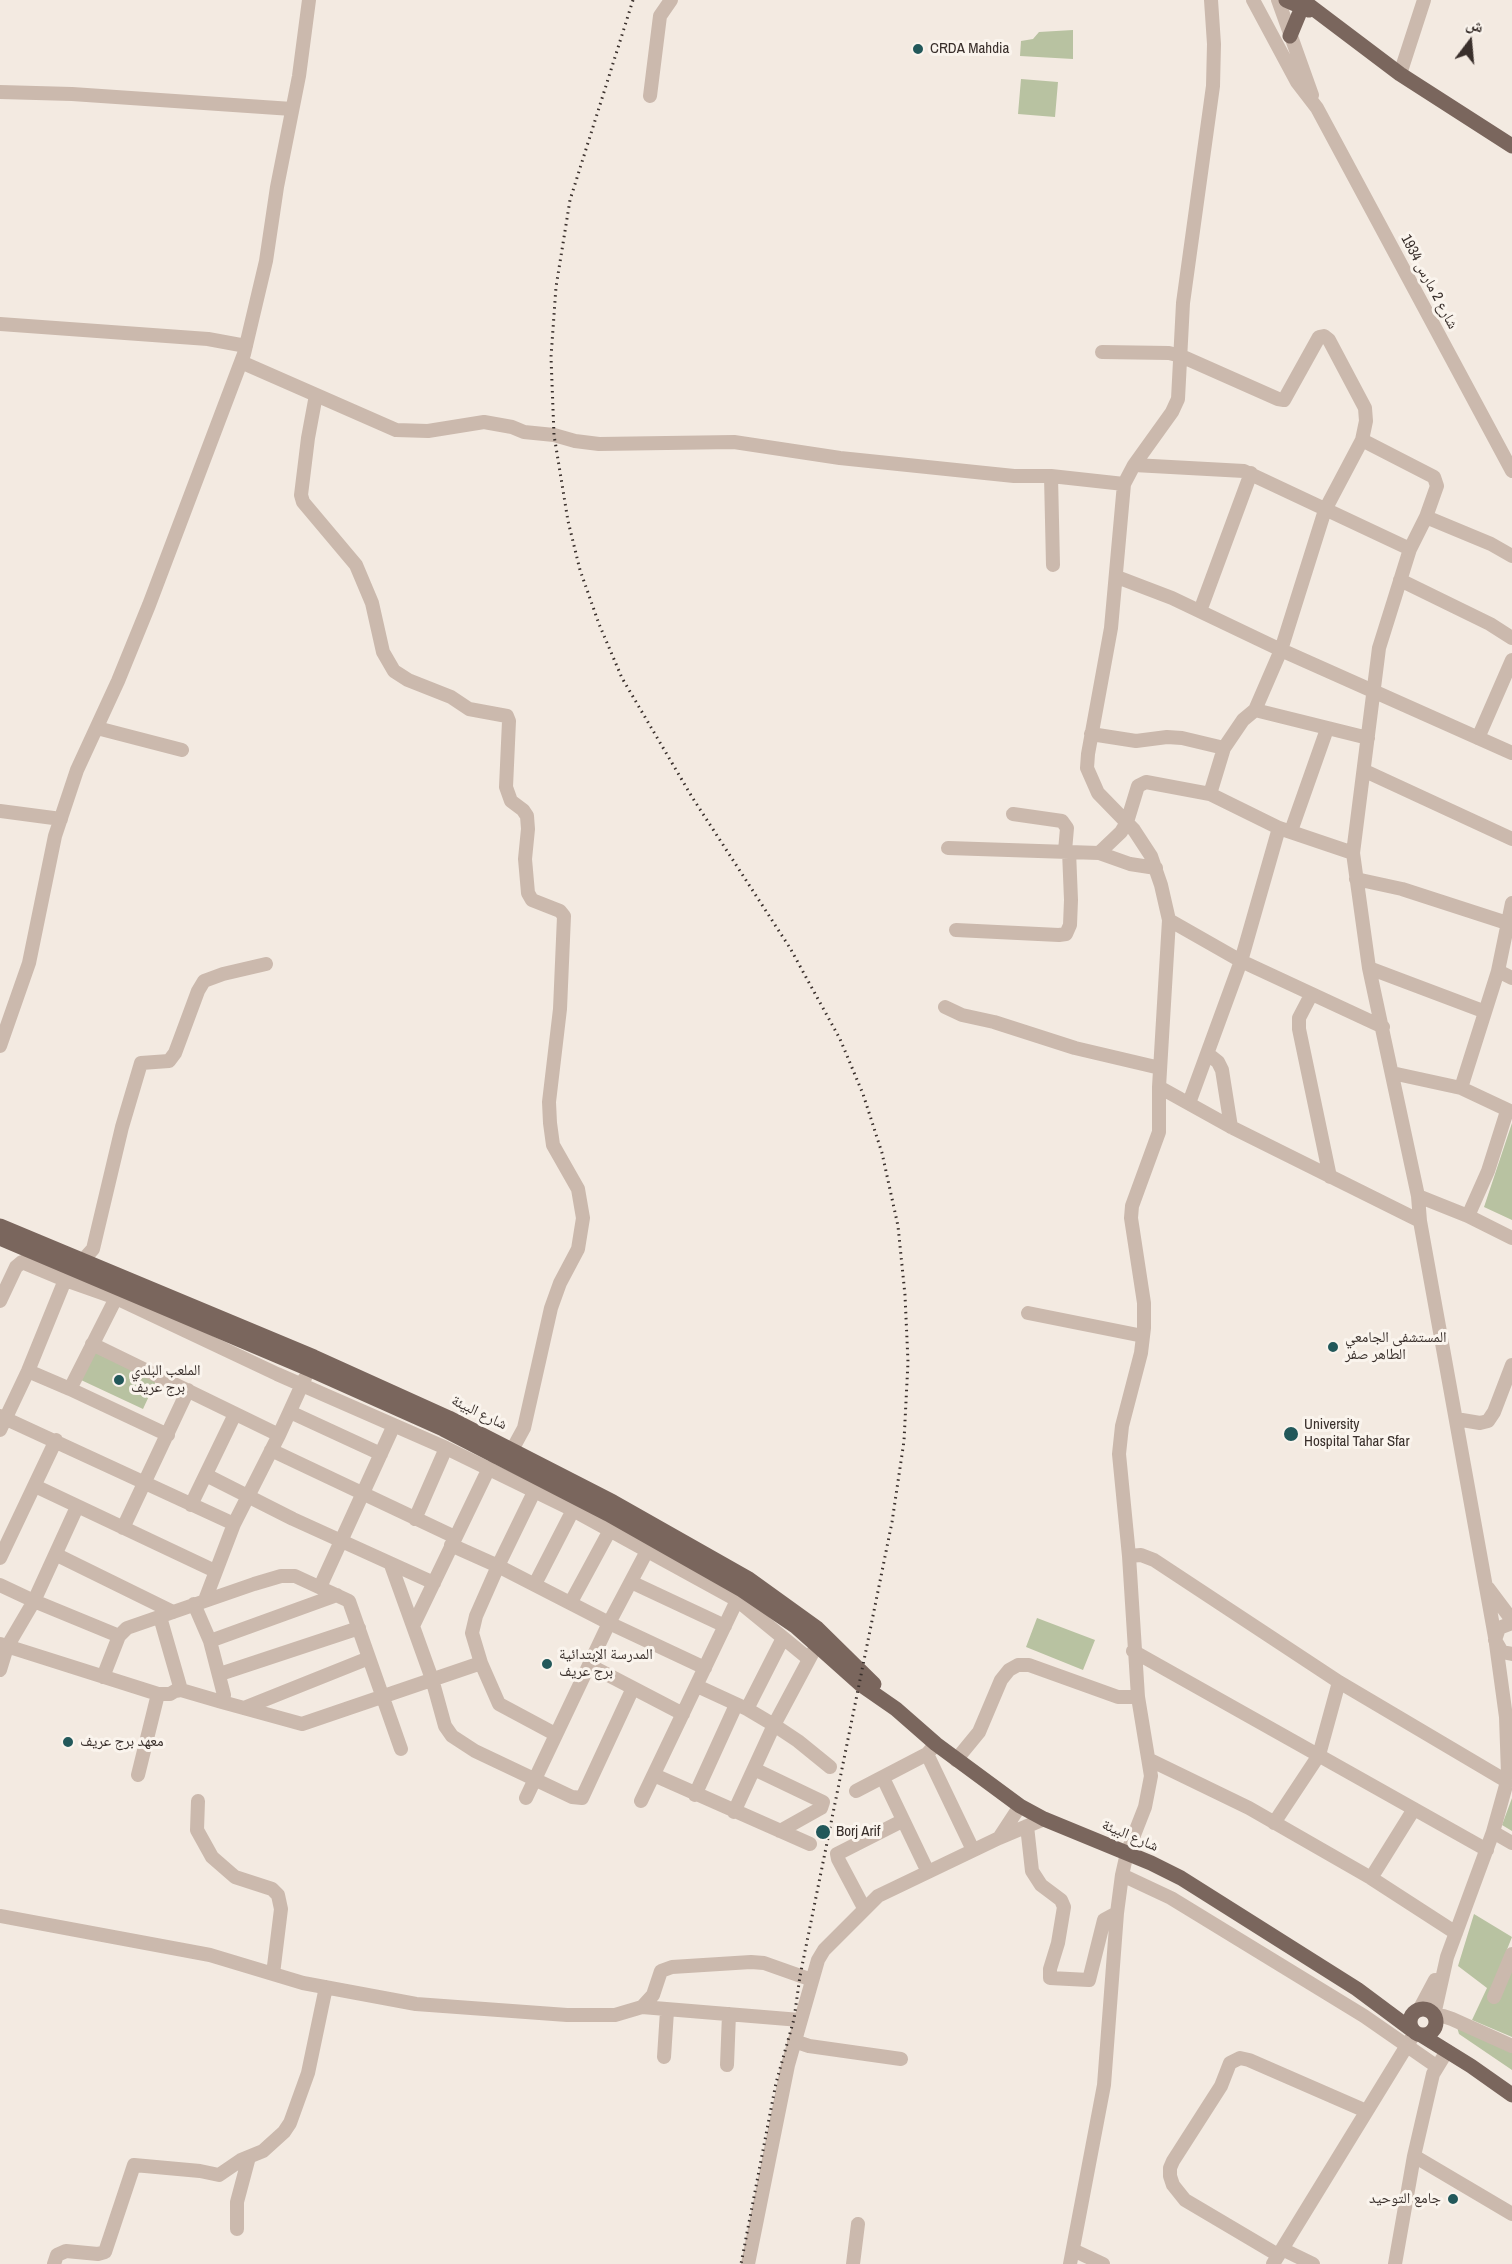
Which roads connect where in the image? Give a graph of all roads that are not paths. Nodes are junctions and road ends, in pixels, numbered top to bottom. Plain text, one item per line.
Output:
1 (309, 0) edge
2 (671, 0) edge
3 (1212, 0) edge
4 (1253, 0) edge
5 (1278, 0) edge
6 (1286, 0) edge
7 (1424, 0) edge
8 (1303, 2) edge
9 (1290, 36) junction
10 (1400, 74) junction
11 (0, 92) edge
12 (650, 96) dead end
13 (1317, 108) junction
14 (292, 109) junction
15 (1512, 146) edge
16 (0, 324) edge
17 (246, 346) junction
18 (1102, 352) dead end
19 (1181, 356) junction
20 (241, 362) junction
21 (316, 395) junction
22 (1362, 440) junction
23 (1134, 465) junction
24 (1512, 471) edge
25 (1251, 473) junction
26 (1051, 476) junction
27 (1124, 483) junction
28 (1324, 510) junction
29 (1426, 517) junction
30 (1410, 549) junction
31 (1512, 556) edge
32 (1053, 565) dead end
33 (1117, 577) junction
34 (1400, 580) junction
35 (1200, 611) junction
36 (1512, 638) edge
37 (1281, 650) junction
38 (1512, 660) edge
39 (1373, 691) junction
40 (1255, 710) junction
41 (97, 728) junction
42 (1327, 729) junction
43 (1091, 734) junction
44 (1368, 738) junction
45 (1478, 738) junction
46 (1224, 748) junction
47 (182, 750) dead end
48 (1512, 753) edge
49 (1365, 771) junction
50 (1210, 794) junction
51 (0, 811) edge
52 (1013, 814) dead end
53 (61, 819) junction
54 (1127, 822) junction
55 (1285, 829) junction
56 (1512, 839) edge
57 (948, 848) dead end
58 (1067, 851) junction
59 (1099, 853) junction
60 (1353, 853) junction
61 (1156, 868) junction
62 (1356, 879) junction
63 (1512, 903) edge
64 (1169, 920) junction
65 (1507, 923) junction
66 (956, 930) dead end
67 (1241, 961) junction
68 (266, 964) dead end
69 (1369, 968) junction
70 (1498, 971) junction
71 (1512, 978) edge
72 (1311, 995) junction
73 (945, 1007) dead end
74 (1484, 1011) junction
75 (1383, 1027) junction
76 (0, 1046) edge
77 (1208, 1054) junction
78 (1160, 1068) junction
79 (1392, 1073) junction
80 (1159, 1087) junction
81 (1461, 1088) junction
82 (1189, 1103) junction
83 (1510, 1112) edge
84 (1231, 1127) junction
85 (1330, 1177) junction
86 (1418, 1196) junction
87 (1468, 1216) junction
88 (1420, 1221) junction
89 (0, 1226) edge
90 (0, 1238) edge
91 (1512, 1238) edge
92 (75, 1270) junction
93 (116, 1298) junction
94 (0, 1301) edge
95 (1028, 1313) dead end
96 (1143, 1336) junction
97 (92, 1344) junction
98 (311, 1363) junction
99 (1512, 1365) edge
100 (28, 1371) junction
101 (302, 1384) junction
102 (70, 1389) junction
103 (188, 1390) junction
104 (290, 1412) junction
105 (236, 1414) junction
106 (1456, 1419) junction
107 (2, 1421) edge
108 (394, 1425) junction
109 (168, 1434) junction
110 (279, 1435) junction
111 (56, 1440) junction
112 (446, 1448) junction
113 (271, 1450) junction
114 (512, 1450) junction
115 (381, 1454) junction
116 (489, 1468) junction
117 (206, 1475) junction
118 (144, 1484) junction
119 (35, 1486) junction
120 (534, 1492) junction
121 (363, 1495) junction
122 (249, 1496) junction
123 (191, 1505) junction
124 (77, 1507) junction
125 (573, 1510) junction
126 (415, 1519) junction
127 (234, 1524) junction
128 (123, 1528) junction
129 (610, 1530) junction
130 (342, 1540) junction
131 (453, 1541) junction
132 (647, 1551) junction
133 (57, 1555) junction
134 (1129, 1556) junction
135 (0, 1558) edge
136 (391, 1565) junction
137 (498, 1566) junction
138 (216, 1571) junction
139 (631, 1582) junction
140 (434, 1583) junction
141 (535, 1584) junction
142 (0, 1585) edge
143 (1485, 1586) junction
144 (320, 1587) junction
145 (742, 1590) junction
146 (338, 1595) junction
147 (34, 1601) junction
148 (199, 1602) junction
149 (571, 1602) junction
150 (173, 1612) junction
151 (160, 1617) junction
152 (609, 1623) junction
153 (1505, 1624) edge
154 (413, 1626) junction
155 (725, 1626) junction
156 (359, 1628) junction
157 (119, 1636) junction
158 (783, 1638) junction
159 (210, 1641) junction
160 (817, 1645) junction
161 (4, 1646) edge
162 (1133, 1651) junction
163 (1512, 1654) edge
164 (369, 1658) junction
165 (809, 1659) junction
166 (481, 1663) junction
167 (589, 1665) junction
168 (705, 1668) junction
169 (0, 1670) edge
170 (220, 1674) junction
171 (104, 1677) junction
172 (432, 1679) junction
173 (1339, 1682) junction
174 (697, 1686) junction
175 (633, 1688) junction
176 (182, 1690) junction
177 (158, 1694) junction
178 (382, 1696) junction
179 (1138, 1697) junction
180 (222, 1702) junction
181 (741, 1707) junction
182 (244, 1708) junction
183 (896, 1709) junction
184 (683, 1714) junction
185 (774, 1725) junction
186 (555, 1734) junction
187 (401, 1749) dead end
188 (932, 1749) junction
189 (1319, 1755) junction
190 (956, 1760) junction
191 (1150, 1760) junction
192 (1512, 1764) edge
193 (830, 1767) dead end
194 (754, 1769) junction
195 (138, 1775) dead end
196 (654, 1775) junction
197 (883, 1778) junction
198 (534, 1779) junction
199 (1509, 1782) junction
200 (856, 1791) dead end
201 (695, 1795) junction
202 (526, 1798) dead end
203 (198, 1801) dead end
204 (641, 1801) dead end
205 (1020, 1806) junction
206 (1414, 1809) junction
207 (734, 1812) junction
208 (1044, 1819) junction
209 (902, 1821) junction
210 (1275, 1823) junction
211 (1027, 1827) junction
212 (780, 1831) junction
213 (1493, 1832) junction
214 (999, 1838) junction
215 (1512, 1843) edge
216 (810, 1844) dead end
217 (973, 1850) junction
218 (1487, 1850) junction
219 (1127, 1853) junction
220 (928, 1872) junction
221 (1122, 1875) junction
222 (1371, 1878) junction
223 (864, 1908) junction
224 (1117, 1913) junction
225 (0, 1916) edge
226 (1455, 1934) junction
227 (1512, 1954) edge
228 (273, 1974) junction
229 (812, 1980) junction
230 (326, 1987) junction
231 (1357, 1989) junction
232 (1494, 1997) dead end
233 (642, 2007) junction
234 (667, 2011) junction
235 (729, 2014) junction
236 (1431, 2017) junction
237 (800, 2020) junction
238 (1416, 2032) junction
239 (794, 2041) junction
240 (1406, 2046) junction
241 (1512, 2046) edge
242 (1447, 2051) junction
243 (664, 2057) dead end
244 (901, 2059) dead end
245 (727, 2065) dead end
246 (1436, 2066) junction
247 (1471, 2066) junction
248 (1512, 2095) edge
249 (1366, 2111) junction
250 (1414, 2156) junction
251 (249, 2157) junction
252 (1512, 2214) edge
253 (858, 2224) dead end
254 (237, 2229) dead end
255 (1278, 2256) edge
256 (1071, 2257) edge
257 (54, 2264) edge
258 (748, 2264) edge
259 (853, 2264) edge
260 (1103, 2264) edge
261 (1313, 2264) edge
262 (1395, 2264) edge

1 - 14 street
2 - 12 street
3 - 19 street
4 - 13 street, شارع 2 مارس 1934
5 - 9 street, شارع 2 مارس 1934
6 - 8 main road
7 - 10 street
8 - 9 main road
8 - 10 main road
9 - 13 street, شارع 2 مارس 1934
10 - 15 main road
11 - 14 street
13 - 24 street, شارع 2 مارس 1934
14 - 17 street
16 - 17 street
17 - 20 street
18 - 19 street
19 - 22 street
19 - 23 street
20 - 21 street
20 - 41 street
21 - 26 street
21 - 114 street
22 - 28 street
22 - 29 street
23 - 25 street
23 - 27 street
25 - 28 street
25 - 35 street
26 - 27 street
26 - 32 street
27 - 33 street
28 - 30 street
28 - 37 street
29 - 30 street
29 - 31 street
30 - 34 street
33 - 35 street
33 - 43 street
34 - 36 street
34 - 39 street
35 - 37 street
37 - 39 street
37 - 40 street
38 - 45 street
39 - 44 street
39 - 45 street
40 - 42 street
40 - 46 street
41 - 47 street
41 - 53 street
42 - 44 street
42 - 55 street
43 - 46 street
43 - 54 street
44 - 49 street
45 - 48 street
46 - 50 street
49 - 56 street
49 - 60 street
50 - 54 street
50 - 55 street
51 - 53 street
52 - 58 street
53 - 76 street
54 - 59 street
54 - 61 street
55 - 60 street
55 - 67 street
57 - 58 street
58 - 59 street
58 - 66 street
59 - 61 street
60 - 62 street
61 - 64 street
62 - 65 street
62 - 69 street
63 - 65 street
64 - 67 street
64 - 78 street
65 - 70 street
67 - 72 street
67 - 77 street
68 - 92 street
69 - 74 street
69 - 75 street
70 - 71 street
70 - 74 street
72 - 75 street
72 - 85 street
73 - 78 street
74 - 81 street
75 - 79 street
77 - 82 street
77 - 84 street
78 - 80 street
79 - 81 street
79 - 86 street
80 - 82 street
80 - 96 street
81 - 83 street
82 - 84 street
83 - 87 street
84 - 85 street
85 - 88 street
86 - 87 street
86 - 88 street
87 - 91 street
88 - 106 street
89 - 92 main road, شارع البيئة
90 - 92 main road, شارع البيئة
92 - 93 street
92 - 94 street
92 - 98 main road, شارع البيئة
92 - 100 street
93 - 97 street
93 - 101 street
95 - 96 street
96 - 134 street
97 - 102 street
97 - 103 street
98 - 101 street
98 - 114 main road, شارع البيئة
98 - 145 main road, شارع البيئة
99 - 106 street
100 - 102 street
100 - 107 street
101 - 104 street
101 - 108 street
102 - 109 street
103 - 105 street
103 - 109 street
104 - 110 street
104 - 115 street
105 - 110 street
105 - 117 street
106 - 143 street
107 - 111 street
108 - 112 street
108 - 115 street
109 - 118 street
110 - 113 street
111 - 118 street
111 - 119 street
112 - 116 street
112 - 126 street
113 - 121 street
113 - 122 street
114 - 145 main road, شارع البيئة
115 - 121 street
116 - 120 street
116 - 131 street
117 - 122 street
117 - 123 street
118 - 123 street
118 - 128 street
119 - 124 street
119 - 135 street
120 - 125 street
120 - 137 street
121 - 126 street
121 - 130 street
122 - 127 street
122 - 130 street
123 - 127 street
124 - 128 street
124 - 133 street
125 - 129 street
125 - 141 street
126 - 131 street
127 - 138 street
128 - 138 street
129 - 132 street
129 - 149 street
130 - 136 street
130 - 144 street
131 - 137 street
131 - 140 street
132 - 139 street
132 - 145 street
133 - 147 street
133 - 150 street
134 - 162 street
134 - 173 street
136 - 140 street
136 - 154 street
137 - 141 street
137 - 166 street
138 - 148 street
139 - 152 street
139 - 155 street
140 - 154 street
141 - 149 street
142 - 147 street
143 - 153 street
143 - 153 street
144 - 146 street
144 - 148 street
145 - 155 street
145 - 158 street
145 - 160 main road, شارع البيئة
145 - 183 main road, شارع البيئة
146 - 156 street
146 - 159 street
147 - 157 street
147 - 161 street
148 - 150 street
148 - 159 street
149 - 152 street
150 - 151 street
151 - 157 street
151 - 176 street
152 - 167 street
152 - 168 street
153 - 163 street
153 - 199 street
154 - 172 street
155 - 168 street
156 - 164 street
156 - 170 street
157 - 171 street
158 - 165 street
158 - 181 street
159 - 170 street
160 - 165 street
160 - 183 main road, شارع البيئة
161 - 169 street
161 - 171 street
162 - 179 street
162 - 189 street
164 - 178 street
164 - 182 street
165 - 185 street
166 - 172 street
166 - 186 street
167 - 175 street
167 - 186 street
168 - 174 street
170 - 180 street
171 - 177 street
172 - 178 street
172 - 198 street
173 - 189 street
173 - 199 street
174 - 181 street
174 - 184 street
175 - 184 street
175 - 198 street
176 - 177 street
176 - 180 street
177 - 195 street
178 - 182 street
178 - 187 street
179 - 190 street
179 - 191 street
180 - 182 street
181 - 185 street
181 - 201 street
183 - 188 main road, شارع البيئة
184 - 196 street
185 - 193 street
185 - 194 street
186 - 198 street
188 - 190 main road, شارع البيئة
188 - 197 street
188 - 217 street
189 - 206 street
189 - 210 street
190 - 205 main road, شارع البيئة
191 - 210 street
191 - 219 street
192 - 199 street
194 - 207 street
194 - 212 street
196 - 201 street
196 - 204 street
197 - 200 street
197 - 209 street
198 - 202 street
199 - 213 street
201 - 207 street
203 - 228 street
205 - 208 main road, شارع البيئة
205 - 214 street
206 - 218 street
206 - 222 street
207 - 212 street
208 - 211 street
208 - 219 main road, شارع البيئة
209 - 220 street
209 - 223 street
210 - 222 street
211 - 214 street
211 - 224 street
212 - 216 street
213 - 215 street
213 - 218 street
214 - 217 street
217 - 220 street
218 - 226 street
219 - 221 street
219 - 231 main road, شارع البيئة
220 - 223 street
221 - 224 street
221 - 240 street
222 - 226 street
223 - 229 street
224 - 256 street
225 - 228 street
226 - 236 street
227 - 232 street
228 - 230 street
229 - 233 street
229 - 237 street
230 - 233 street
230 - 251 street
231 - 236 main road, شارع البيئة
231 - 238 main road, شارع البيئة
233 - 234 street
234 - 235 street
234 - 243 street
235 - 237 street
235 - 245 street
236 - 238 main road
236 - 238 main road
236 - 241 street
236 - 247 main road
237 - 239 street
238 - 240 street
238 - 242 main road, شارع البيئة
239 - 244 street
239 - 258 street
240 - 246 street
240 - 249 street
242 - 246 street
242 - 247 main road, شارع البيئة
246 - 250 street
247 - 248 main road
249 - 255 street
249 - 255 street
250 - 252 street
250 - 262 street
251 - 254 street
251 - 257 street
253 - 259 street
255 - 261 street
256 - 260 street

